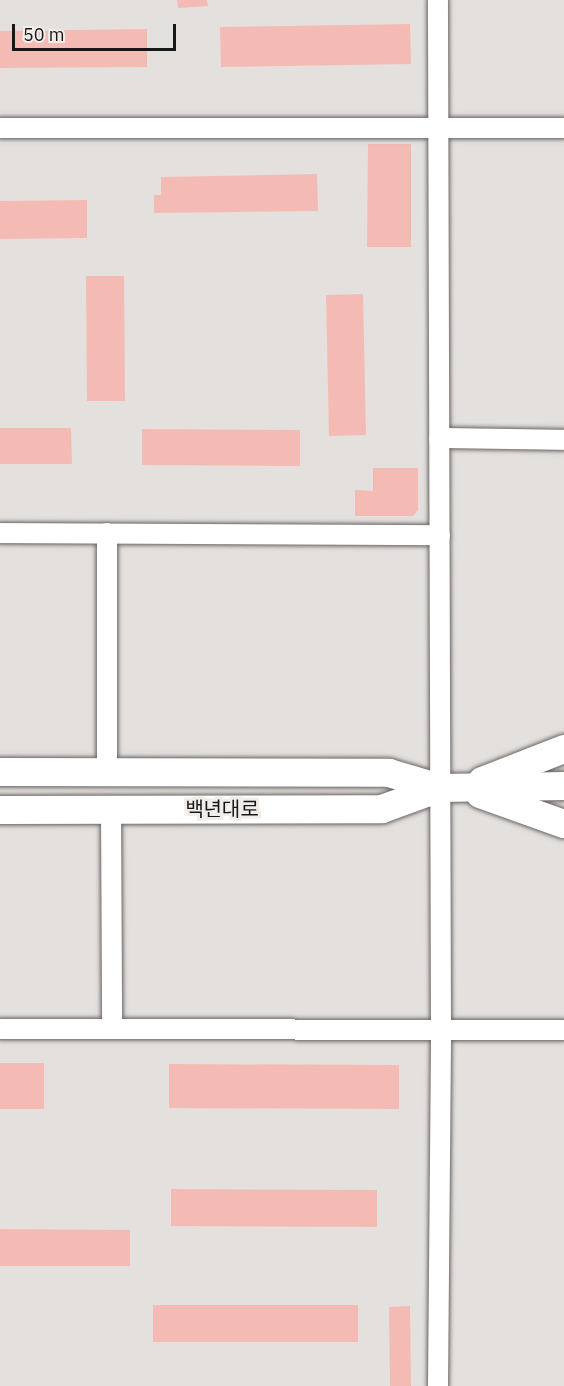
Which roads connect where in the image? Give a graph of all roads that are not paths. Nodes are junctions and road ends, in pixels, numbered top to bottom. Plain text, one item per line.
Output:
1 (438, 0) edge
2 (0, 128) edge
3 (439, 128) junction
4 (564, 128) edge
5 (439, 438) junction
6 (564, 440) edge
7 (0, 533) edge
8 (107, 533) junction
9 (440, 535) junction
10 (564, 749) edge
11 (0, 772) edge
12 (107, 772) junction
13 (564, 786) edge
14 (452, 788) junction
15 (111, 808) junction
16 (0, 810) edge
17 (564, 824) edge
18 (112, 1028) junction
19 (0, 1029) edge
20 (441, 1030) junction
21 (564, 1030) edge
22 (438, 1386) edge

1 - 3 street
2 - 3 street
3 - 4 street
3 - 5 street
5 - 6 street
5 - 9 street
7 - 8 street
8 - 9 street
8 - 12 street
9 - 14 street
10 - 14 street
11 - 12 street, 백년대로
12 - 14 street, 백년대로
13 - 14 street, 백년대로
14 - 15 street, 백년대로
14 - 17 street
14 - 20 street
15 - 16 street, 백년대로
15 - 18 street
18 - 19 street
18 - 20 street
20 - 21 street
20 - 22 street

